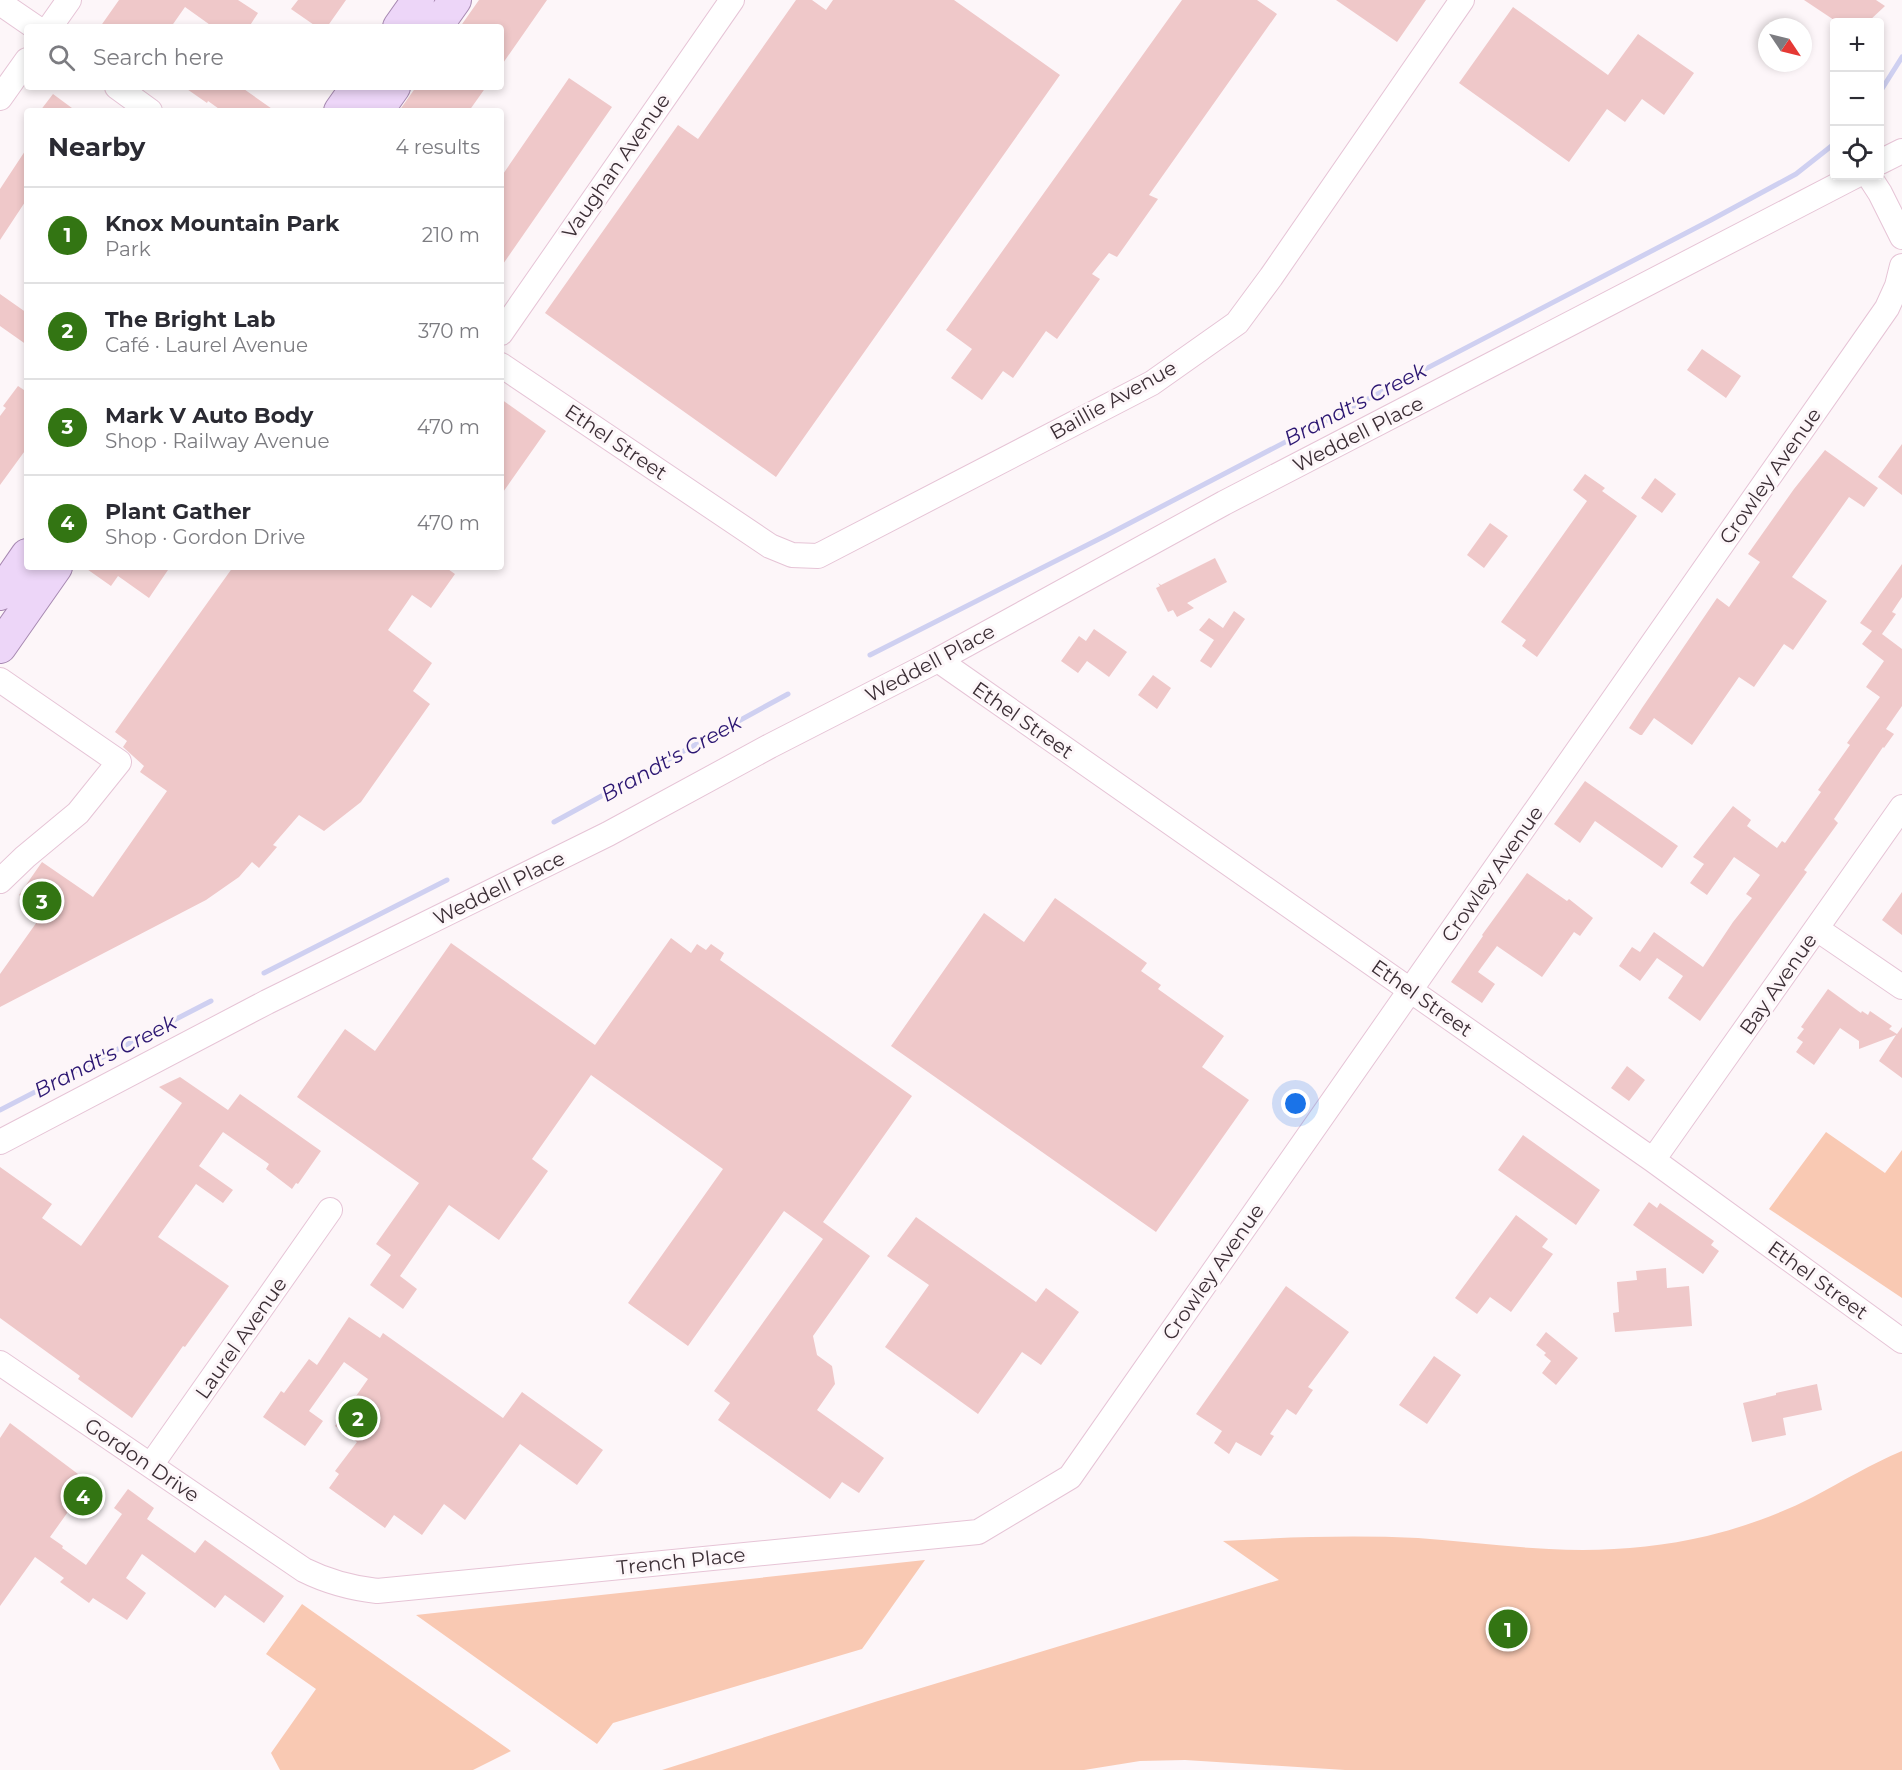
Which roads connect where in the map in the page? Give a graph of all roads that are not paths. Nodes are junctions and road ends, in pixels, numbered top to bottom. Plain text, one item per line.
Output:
1 (69, 0) edge
2 (418, 0) edge
3 (455, 0) edge
4 (732, 0) edge
5 (1462, 0) edge
6 (0, 3) edge
7 (31, 24) edge
8 (52, 24) edge
9 (401, 24) edge
10 (438, 24) edge
11 (24, 64) edge
12 (121, 90) edge
13 (355, 90) edge
14 (392, 90) edge
15 (0, 98) edge
16 (146, 108) edge
17 (342, 108) edge
18 (379, 108) edge
19 (1902, 151) edge
20 (1884, 160) edge
21 (1847, 180) edge
22 (1871, 180) edge
23 (1902, 236) edge
24 (1902, 266) edge
25 (504, 329) edge
26 (504, 367) edge
27 (792, 555) joint
28 (24, 559) edge
29 (54, 570) edge
30 (0, 594) edge
31 (0, 647) edge
32 (938, 660) junction
33 (0, 680) edge
34 (1902, 807) edge
35 (0, 881) edge
36 (1816, 928) junction
37 (1902, 987) edge
38 (1411, 990) junction
39 (0, 1142) edge
40 (1653, 1161) junction
41 (330, 1210) dead end
42 (1902, 1341) edge
43 (0, 1363) edge
44 (151, 1465) junction
45 (1070, 1477) joint
46 (284, 1557) joint

1 - 8 street
2 - 9 main road
3 - 10 main road
4 - 25 street, Vaughan Avenue
5 - 27 street, Baillie Avenue
6 - 7 street
11 - 15 street
12 - 16 street
13 - 17 main road
14 - 18 main road
19 - 20 street
21 - 32 street, Weddell Place
22 - 23 street
24 - 38 street, Crowley Avenue
26 - 27 street, Ethel Street
28 - 30 main road
29 - 31 main road
32 - 38 street, Ethel Street
32 - 39 street, Weddell Place
33 - 35 street
34 - 36 street, Bay Avenue
36 - 37 street
36 - 40 street, Bay Avenue
38 - 40 street, Ethel Street
38 - 45 street, Crowley Avenue
40 - 42 street, Ethel Street
41 - 44 street, Laurel Avenue
43 - 44 street, Gordon Drive
44 - 46 street, Gordon Drive
45 - 46 street, Trench Place

